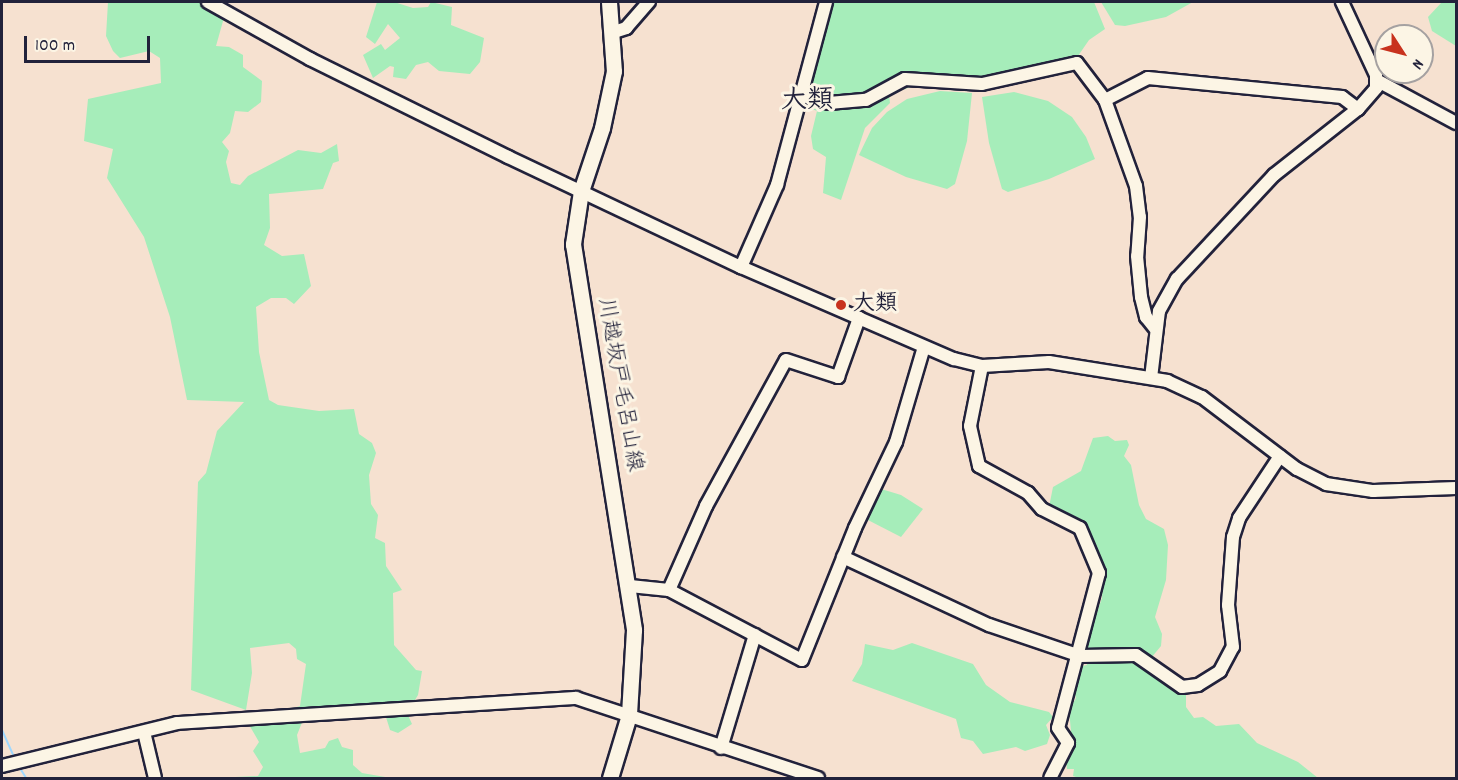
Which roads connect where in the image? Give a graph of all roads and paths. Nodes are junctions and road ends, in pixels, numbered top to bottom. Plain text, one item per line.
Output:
1 (208, 2) edge
2 (609, 2) edge
3 (649, 2) edge
4 (826, 2) edge
5 (1342, 2) edge
6 (614, 32) junction
7 (1374, 72) edge
8 (1377, 84) edge
9 (1384, 84) edge
10 (803, 96) junction
11 (1105, 100) junction
12 (1358, 109) junction
13 (1456, 123) edge
14 (581, 191) junction
15 (741, 267) junction
16 (859, 318) junction
17 (1155, 328) junction
18 (924, 347) junction
19 (982, 366) junction
20 (1151, 378) junction
21 (1280, 456) junction
22 (1456, 488) edge
23 (843, 557) junction
24 (630, 586) junction
25 (669, 590) junction
26 (754, 635) junction
27 (1078, 654) junction
28 (629, 715) junction
29 (144, 732) junction
30 (721, 748) junction
31 (4, 766) edge
32 (155, 778) edge
33 (610, 778) edge
34 (818, 778) edge
35 (1050, 778) edge

1 - 14 street
2 - 6 main road, 川越坂戸毛呂山線
3 - 6 street
4 - 10 street
5 - 7 street
6 - 14 main road, 川越坂戸毛呂山線
8 - 12 street
9 - 13 street
10 - 11 street
10 - 15 street
11 - 12 street
11 - 17 street
12 - 17 street
14 - 15 street
14 - 24 main road, 川越坂戸毛呂山線
15 - 16 street
16 - 18 street
16 - 25 street
17 - 20 street
18 - 19 street
18 - 23 street
19 - 20 street
19 - 27 street
20 - 21 street
21 - 22 street
21 - 27 street
23 - 26 street
23 - 27 street
24 - 25 street
24 - 28 main road, 川越坂戸毛呂山線
25 - 26 street
26 - 30 street
27 - 35 street
28 - 29 street
28 - 30 street
28 - 33 main road, 川越坂戸毛呂山線
29 - 31 street
29 - 32 street
30 - 34 street

